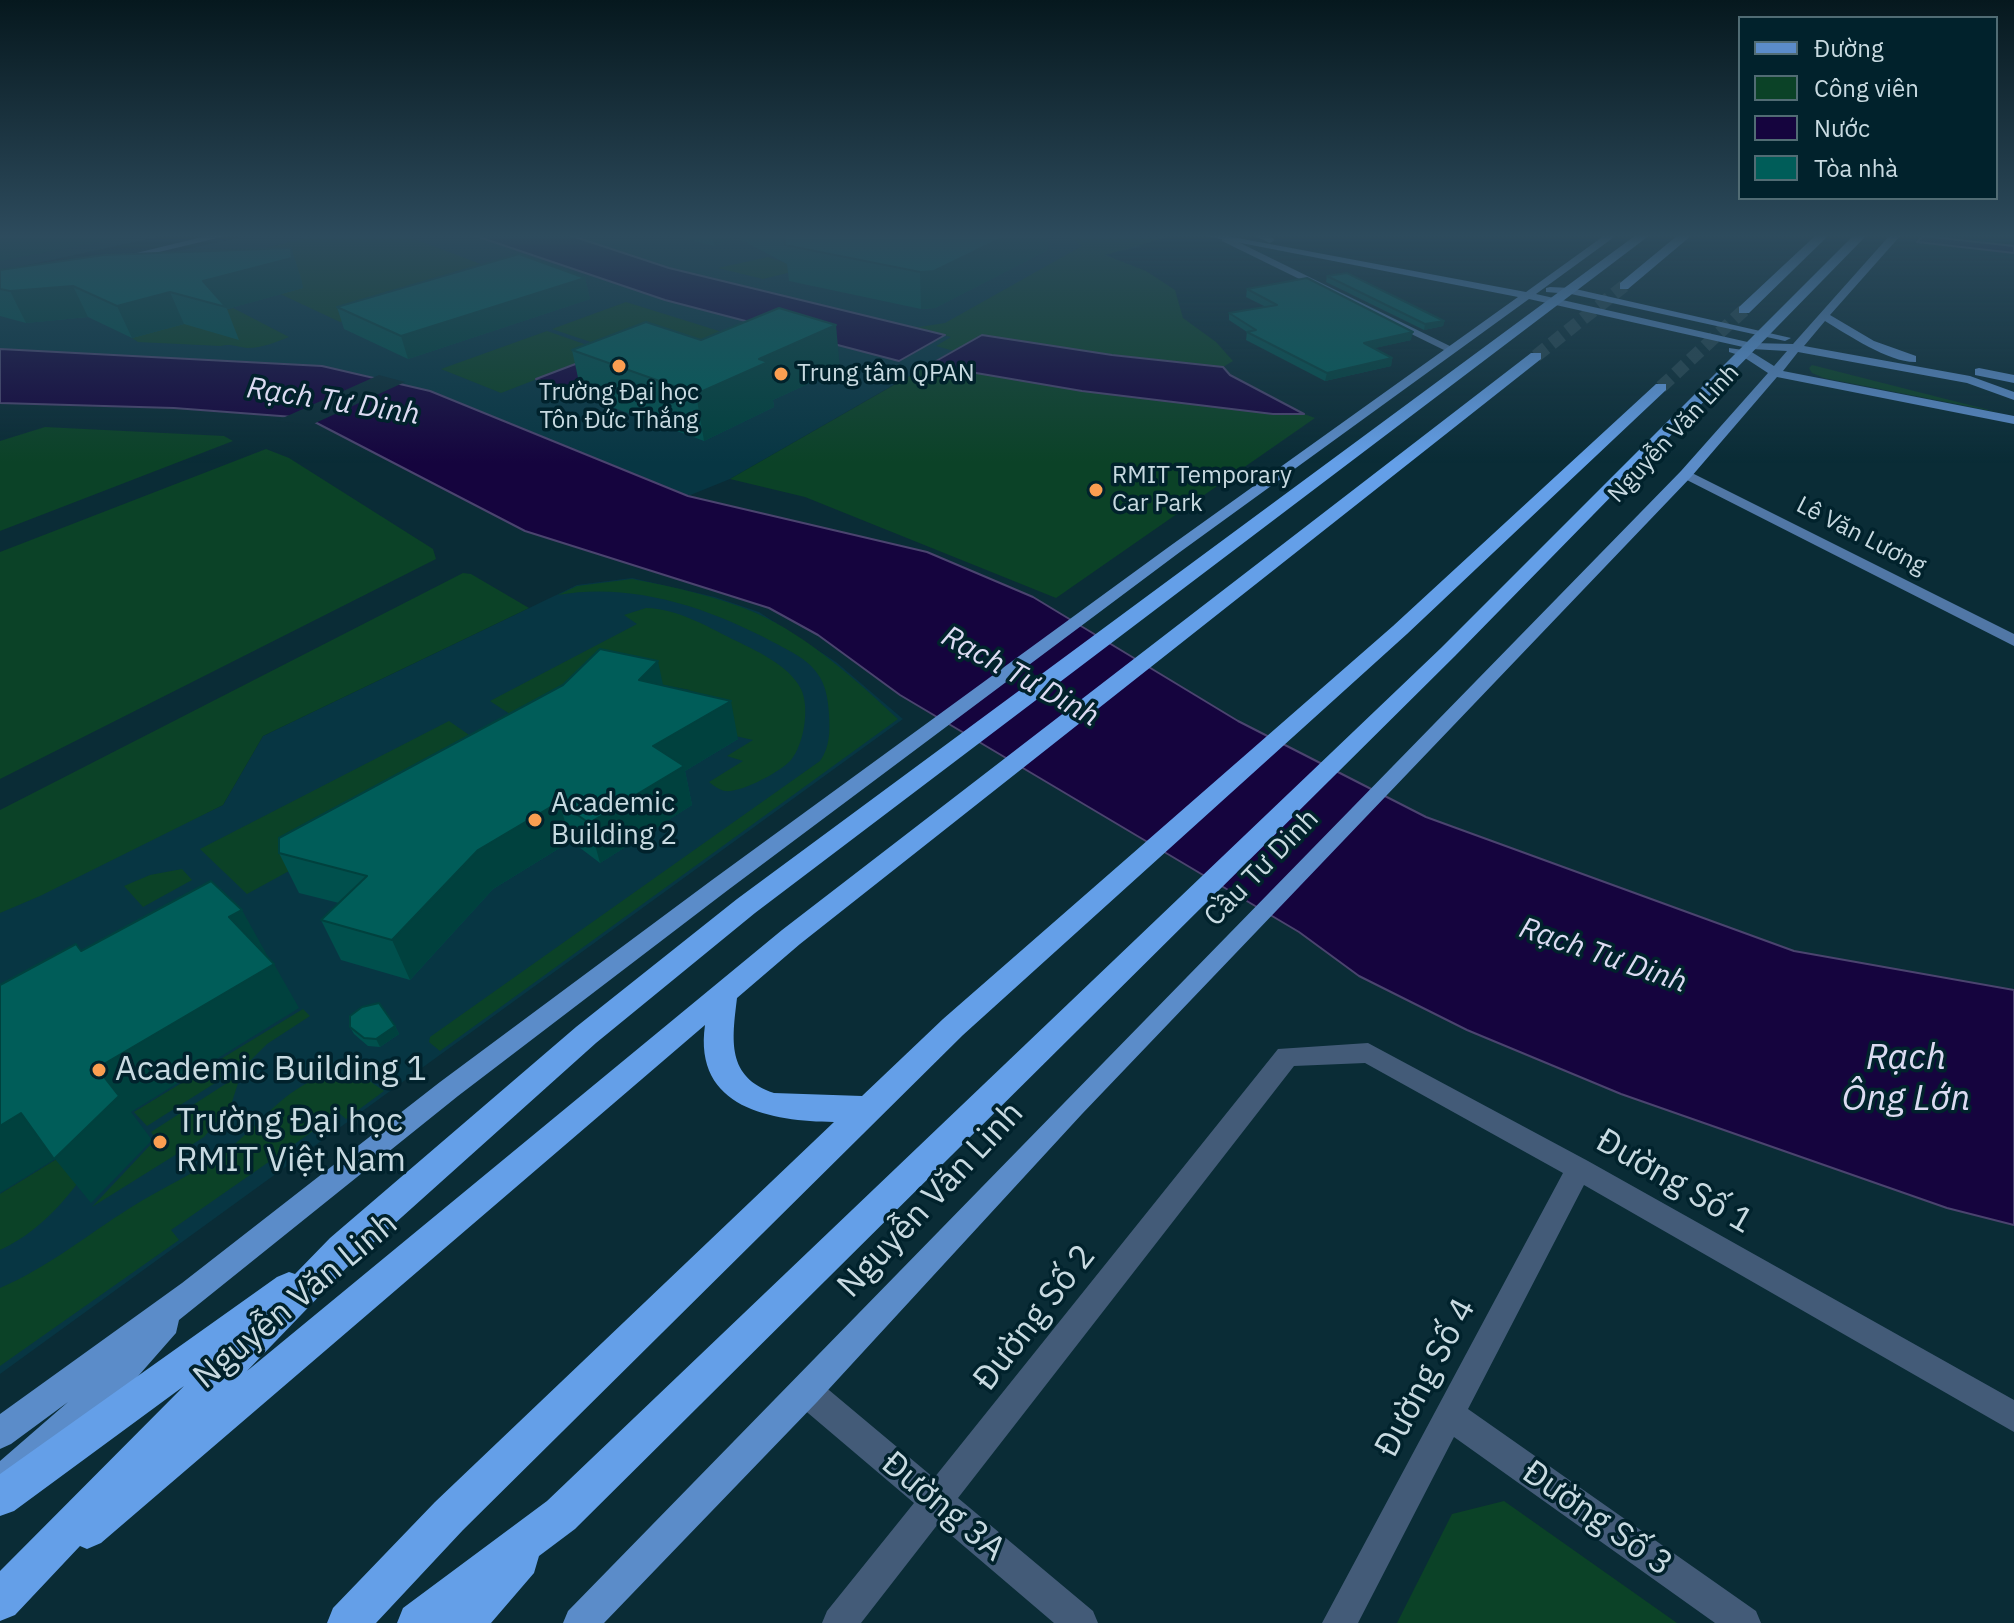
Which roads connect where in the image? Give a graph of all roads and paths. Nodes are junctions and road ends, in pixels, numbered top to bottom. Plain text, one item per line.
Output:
1 (1372, 311) edge
2 (1508, 311) edge
3 (1544, 311) edge
4 (1612, 311) edge
5 (1612, 311) edge
6 (1787, 311) edge
7 (1826, 311) edge
8 (1822, 315) junction
9 (1756, 343) junction
10 (1797, 346) junction
11 (1452, 350) junction
12 (1536, 356) tunnel mouth
13 (1916, 360) junction
14 (1777, 373) junction
15 (2014, 379) edge
16 (1661, 387) tunnel mouth
17 (2014, 396) edge
18 (2014, 420) edge
19 (1686, 474) junction
20 (2014, 641) edge
21 (1448, 652) joint
22 (1494, 671) joint
23 (724, 993) junction
24 (1287, 1056) joint
25 (1016, 1071) joint
26 (1073, 1107) joint
27 (868, 1109) junction
28 (1579, 1169) junction
29 (342, 1249) junction
30 (192, 1293) junction
31 (806, 1391) junction
32 (1450, 1415) junction
33 (2014, 1417) edge
34 (0, 1433) edge
35 (0, 1482) edge
36 (0, 1497) edge
37 (936, 1502) junction
38 (561, 1515) junction
39 (0, 1601) edge
40 (348, 1623) edge
41 (418, 1623) edge
42 (463, 1623) edge
43 (580, 1623) edge
44 (839, 1623) edge
45 (1081, 1623) edge
46 (1339, 1623) edge
47 (1744, 1623) edge

1 - 11 street
2 - 11 main road
3 - 29 highway, Nguyễn Văn Linh
4 - 9 main road
5 - 9 main road
6 - 9 highway, Nguyễn Văn Linh
7 - 8 main road, Nguyễn Văn Linh
8 - 10 main road, Nguyễn Văn Linh
8 - 13 main road
9 - 10 main road
9 - 14 main road
9 - 21 highway, Nguyễn Văn Linh
10 - 13 main road
10 - 14 main road, Nguyễn Văn Linh
10 - 17 main road
11 - 30 main road
12 - 23 highway, Nguyễn Văn Linh
13 - 15 main road
14 - 18 main road
14 - 19 main road, Nguyễn Văn Linh
16 - 27 highway
19 - 20 street, Lê Văn Lương
19 - 22 main road, Nguyễn Văn Linh
21 - 25 highway, Cầu Tư Dinh
22 - 26 main road, Cầu Tư Dinh
23 - 27 highway
23 - 39 highway, Nguyễn Văn Linh
24 - 28 street, Đường Số 1
24 - 37 street, Đường Số 2
25 - 38 highway, Nguyễn Văn Linh
26 - 31 main road, Nguyễn Văn Linh
27 - 40 highway
28 - 32 street, Đường Số 4
28 - 33 street, Đường Số 1
29 - 36 highway
29 - 39 highway, Nguyễn Văn Linh
30 - 34 main road
30 - 35 main road
31 - 37 street, Đường 3A
31 - 43 main road, Nguyễn Văn Linh
32 - 46 street, Đường Số 4
32 - 47 street, Đường Số 3
37 - 44 street, Đường Số 2
37 - 45 street, Đường 3A
38 - 41 highway, Nguyễn Văn Linh
38 - 42 highway

